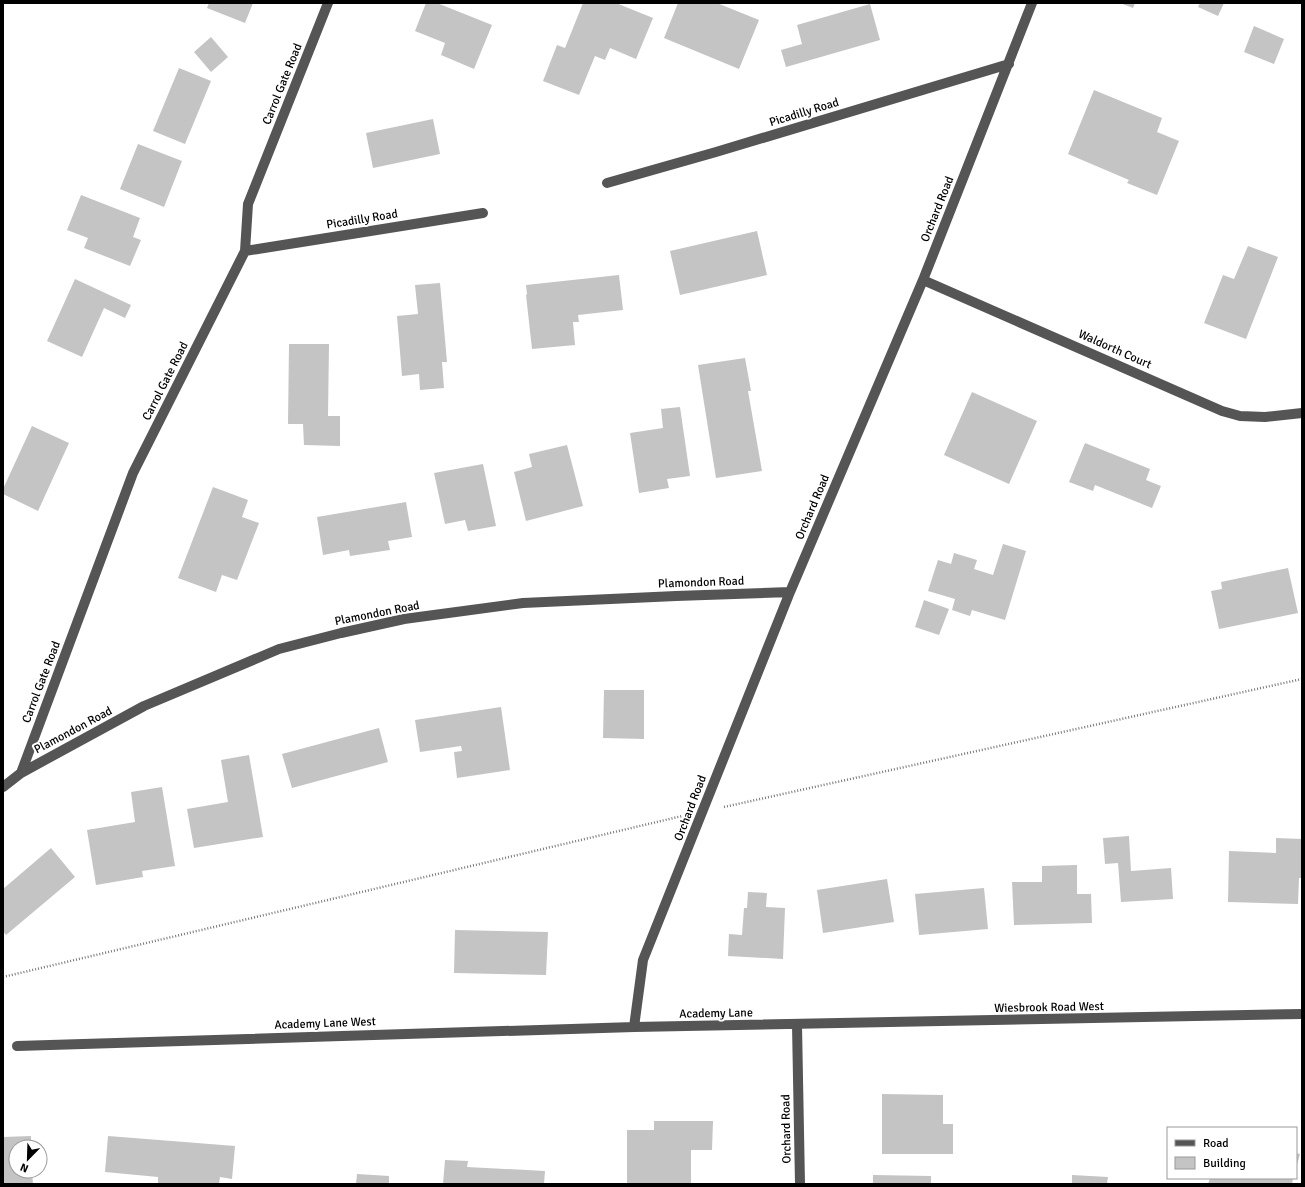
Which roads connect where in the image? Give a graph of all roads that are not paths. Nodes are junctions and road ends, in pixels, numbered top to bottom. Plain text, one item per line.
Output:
1 (328, 3) edge
2 (1032, 3) edge
3 (1009, 64) junction
4 (607, 183) dead end
5 (483, 213) dead end
6 (245, 251) junction
7 (923, 280) junction
8 (1302, 413) edge
9 (790, 592) junction
10 (21, 773) junction
11 (3, 786) edge
12 (1302, 1014) edge
13 (797, 1025) junction
14 (634, 1027) junction
15 (17, 1046) dead end
16 (800, 1184) edge

1 - 6 street, Carrol Gate Road
2 - 3 street, Orchard Road
3 - 4 street, Picadilly Road
3 - 7 street, Orchard Road
5 - 6 street, Picadilly Road
6 - 10 street, Carrol Gate Road
7 - 8 street, Waldorth Court
7 - 9 street, Orchard Road
9 - 10 street, Plamondon Road
9 - 14 street, Orchard Road
10 - 11 street, Plamondon Road
12 - 13 street, Wiesbrook Road West
13 - 14 street, Academy Lane
13 - 16 street, Orchard Road
14 - 15 street, Academy Lane West

